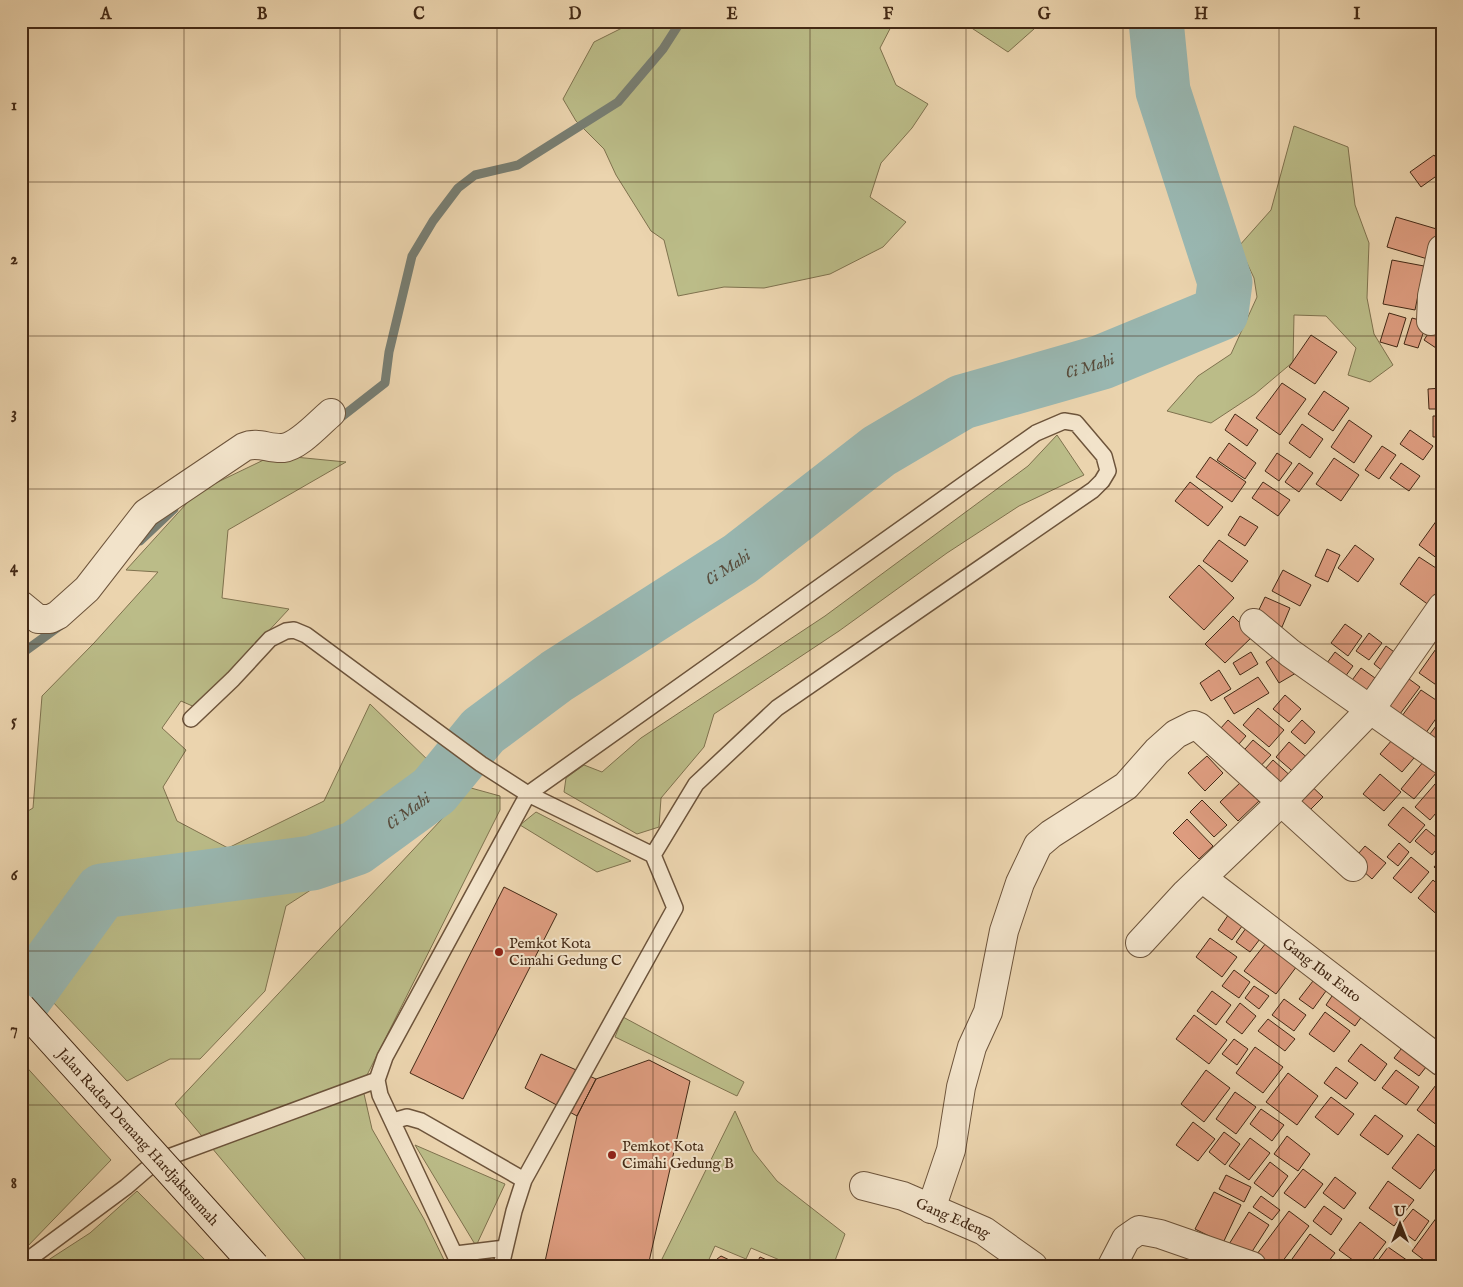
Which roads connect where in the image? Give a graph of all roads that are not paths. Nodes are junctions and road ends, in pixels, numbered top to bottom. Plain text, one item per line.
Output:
1 (1442, 249) edge
2 (1431, 322) dead end
3 (331, 413) dead end
4 (21, 605) edge
5 (1442, 607) edge
6 (1254, 623) dead end
7 (1370, 710) junction
8 (191, 719) dead end
9 (1442, 760) edge
10 (528, 794) junction
11 (1281, 802) junction
12 (653, 855) junction
13 (1353, 867) dead end
14 (1202, 878) junction
15 (1140, 943) dead end
16 (21, 1007) edge
17 (1442, 1062) edge
18 (377, 1080) junction
19 (393, 1122) junction
20 (524, 1180) junction
21 (864, 1186) dead end
22 (931, 1209) junction
23 (505, 1248) junction
24 (458, 1260) edge
25 (21, 1265) edge
26 (255, 1266) edge
27 (501, 1266) edge
28 (1034, 1266) edge
29 (1112, 1266) edge
30 (1252, 1266) edge

1 - 2 street
3 - 4 street
5 - 7 street
6 - 7 street
7 - 9 street
7 - 11 street
8 - 10 lane
10 - 12 lane
10 - 12 lane
10 - 18 lane
11 - 13 street
11 - 14 street
11 - 22 street
12 - 20 lane
14 - 15 street
14 - 17 street, Gang Ibu Ento
16 - 26 street, Jalan Raden Demang Hardjakusumah, bridge
18 - 19 lane
18 - 25 lane
19 - 20 lane
19 - 24 lane
20 - 23 lane
21 - 22 street, Gang Edeng
22 - 28 street, Gang Edeng
23 - 24 lane
23 - 27 lane
29 - 30 street

